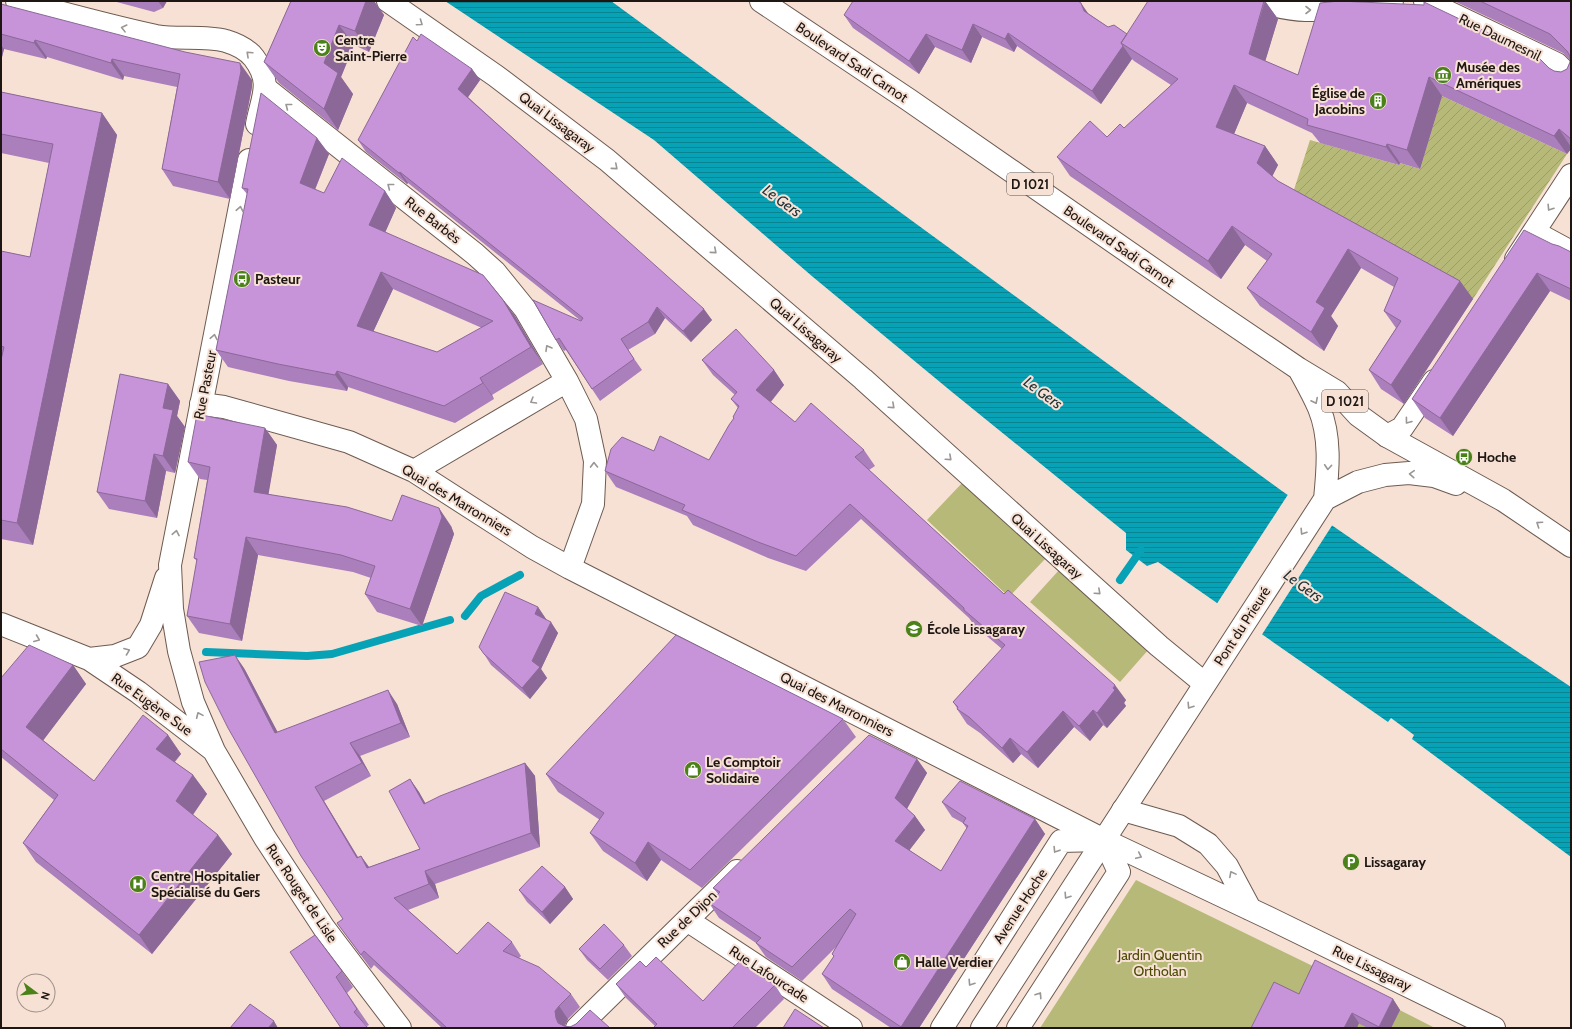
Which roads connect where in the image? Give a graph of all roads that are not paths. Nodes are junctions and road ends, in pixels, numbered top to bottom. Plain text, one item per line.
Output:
1 (17, 1) edge
2 (388, 1) edge
3 (761, 1) edge
4 (1256, 1) edge
5 (1392, 1) edge
6 (1425, 1) edge
7 (278, 54) edge
8 (1571, 78) edge
9 (265, 83) junction
10 (1571, 175) edge
11 (1534, 232) junction
12 (1571, 252) edge
13 (1503, 278) edge
14 (1446, 364) edge
15 (1299, 369) junction
16 (567, 381) junction
17 (201, 404) junction
18 (1387, 436) junction
19 (414, 471) junction
20 (1325, 499) junction
21 (1503, 500) junction
22 (1571, 546) edge
23 (170, 565) junction
24 (570, 568) junction
25 (1, 624) edge
26 (90, 659) junction
27 (1208, 678) junction
28 (883, 728) junction
29 (867, 744) edge
30 (214, 751) junction
31 (1123, 810) junction
32 (1104, 840) junction
33 (748, 860) edge
34 (1250, 909) junction
35 (687, 920) junction
36 (399, 1028) edge
37 (577, 1028) edge
38 (851, 1028) edge
39 (942, 1028) edge
40 (982, 1028) edge
41 (1018, 1028) edge
42 (1494, 1028) edge

9 -> 1 street
2 -> 27 street, Quai Lissagaray
3 - 15 street, Boulevard Sadi Carnot / D 1021
4 -> 5 street
6 - 8 street, Rue Daumesnil
7 - 9 street, Rue Pasteur
16 -> 9 street, Rue Barbès
17 -> 9 street, Rue Pasteur
10 -> 11 street
11 - 12 street
11 - 13 street
14 -> 18 street
15 - 18 street, Boulevard Sadi Carnot / D 1021
15 -> 20 street, Boulevard Sadi Carnot
16 -> 19 street
24 -> 16 street, Rue Barbès
17 - 19 street, Quai des Marronniers
23 -> 17 street, Rue Pasteur
18 - 21 street, Boulevard Sadi Carnot / D 1021
19 - 24 street, Quai des Marronniers
21 -> 20 street, Boulevard Sadi Carnot
20 -> 27 street, Pont du Prieuré
22 -> 21 street, Boulevard Sadi Carnot / D 1021
26 -> 23 street, Rue Eugène Sue
30 -> 23 street, Rue Pasteur
24 - 28 street, Quai des Marronniers
25 -> 26 street, Rue Eugène Sue
26 - 30 street, Rue Eugène Sue
27 -> 31 street
28 - 29 street
28 - 32 street, Quai des Marronniers
30 - 36 street, Rue Rouget de Lisle
31 - 32 street
34 -> 31 street
32 -> 34 street, Rue Lissagaray
32 -> 39 street, Avenue Hoche
32 -> 40 street
41 -> 32 street
33 - 35 street, Rue de Dijon
34 - 42 street, Rue Lissagaray
35 - 37 street, Rue de Dijon
35 - 38 street, Rue Lafourcade

